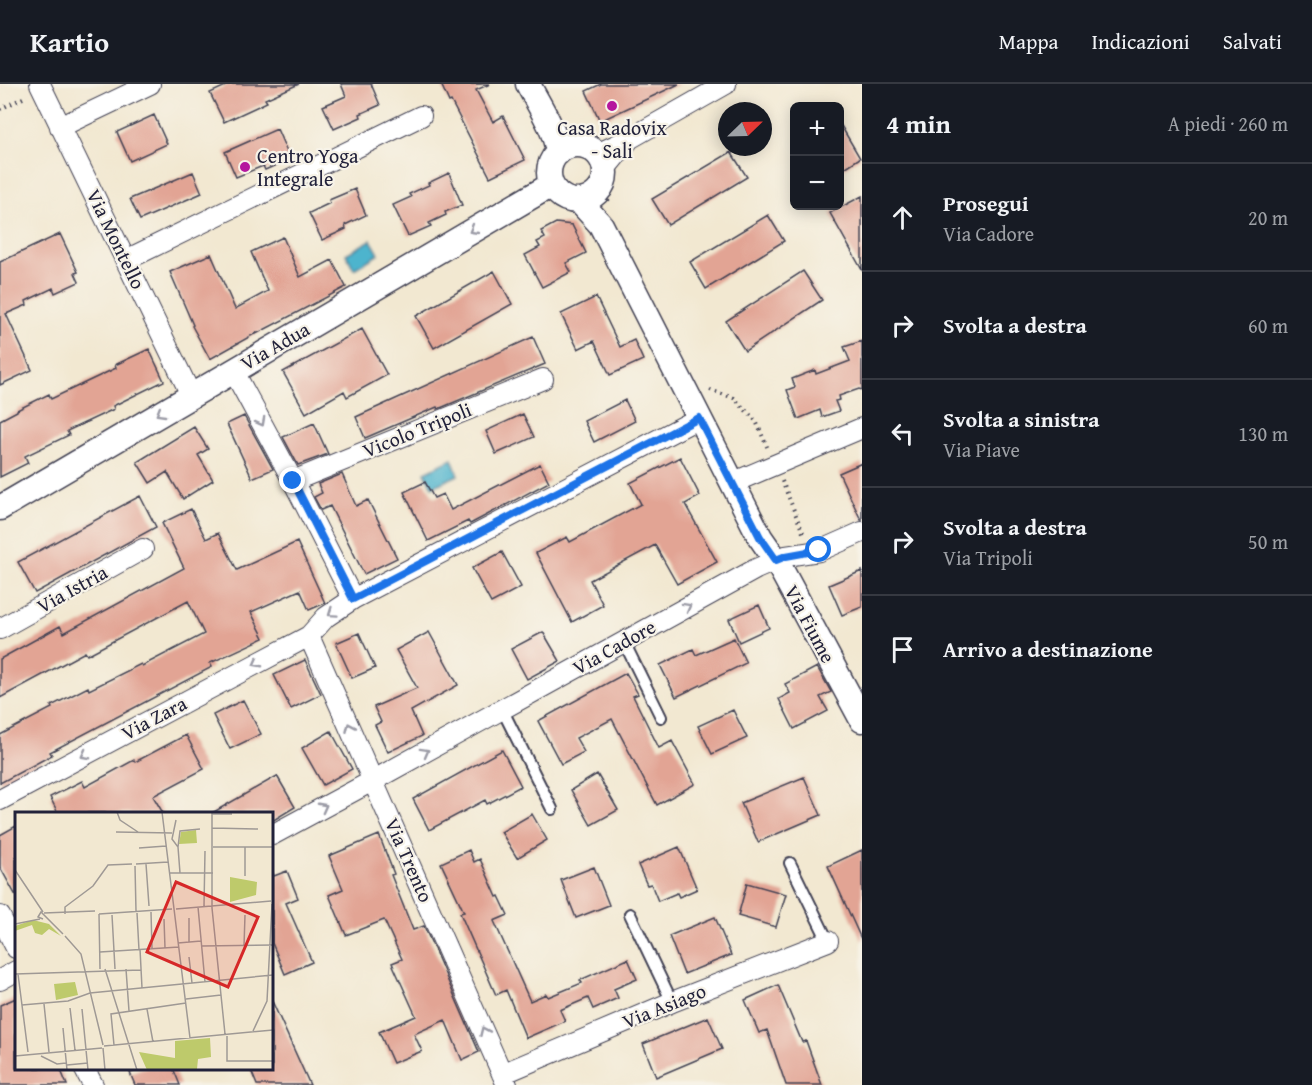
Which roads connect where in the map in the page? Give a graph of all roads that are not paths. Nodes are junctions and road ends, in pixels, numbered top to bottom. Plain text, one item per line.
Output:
1 (40, 84) edge
2 (150, 84) edge
3 (528, 84) edge
4 (543, 84) edge
5 (726, 84) edge
6 (421, 116) dead end
7 (60, 127) junction
8 (584, 155) junction
9 (551, 184) junction
10 (588, 197) junction
11 (126, 260) junction
12 (233, 370) junction
13 (543, 380) dead end
14 (191, 395) junction
15 (699, 418) junction
16 (862, 428) edge
17 (739, 480) junction
18 (293, 481) junction
19 (0, 508) edge
20 (862, 532) edge
21 (143, 549) dead end
22 (776, 560) junction
23 (353, 599) junction
24 (0, 629) edge
25 (309, 636) junction
26 (624, 642) junction
27 (502, 709) junction
28 (661, 717) dead end
29 (862, 720) edge
30 (374, 780) junction
31 (0, 800) edge
32 (552, 809) dead end
33 (273, 834) edge
34 (790, 862) dead end
35 (630, 914) dead end
36 (0, 916) edge
37 (828, 941) joint
38 (15, 946) edge
39 (15, 972) edge
40 (0, 980) edge
41 (672, 1002) junction
42 (85, 1070) edge
43 (505, 1079) edge
44 (93, 1085) edge

1 - 7 street, Via Montello
2 - 7 street
3 - 8 street
4 - 8 street
5 - 8 street
6 - 11 street
7 - 11 street, Via Montello
8 - 9 street
8 - 10 street
9 - 10 street
9 -> 12 street, Via Adua
10 - 15 street
10 - 17 street
11 - 14 street, Via Montello
12 - 14 street, Via Adua
12 -> 18 street
13 - 18 street, Vicolo Tripoli
14 -> 19 street, Via Adua
15 - 22 street
15 - 23 street, Via Zara
16 - 17 street
17 - 22 street
18 - 23 street
20 - 22 street, Via Cadore
21 - 24 street, Via Istria
26 -> 22 street, Via Cadore
22 - 29 street, Via Fiume
23 -> 25 street, Via Zara
30 -> 25 street, Via Trento
25 -> 31 street, Via Zara
26 - 27 street, Via Cadore
26 - 28 lane
30 -> 27 street, Via Cadore
27 - 32 lane
33 -> 30 street, Via Cadore
43 -> 30 street, Via Trento
34 - 37 lane
35 - 41 lane
36 - 38 street
37 - 41 street, Via Asiago
39 - 40 street
41 - 43 street, Via Asiago
42 - 44 street

